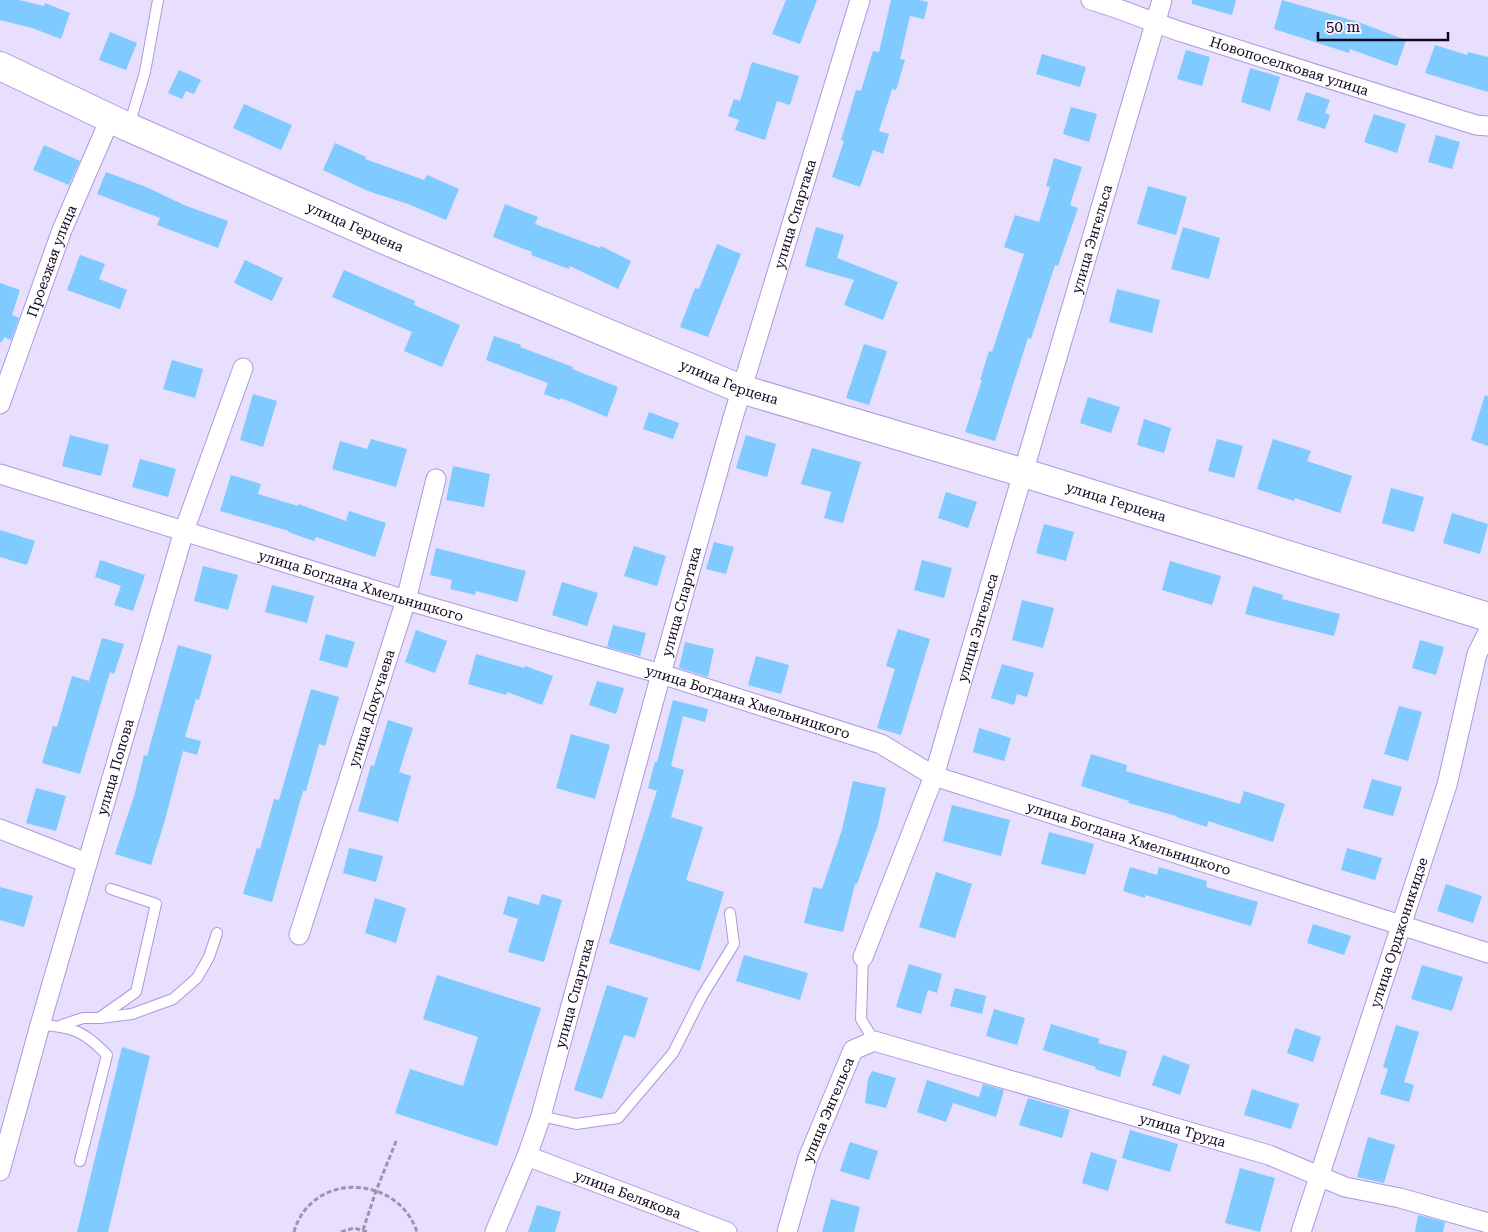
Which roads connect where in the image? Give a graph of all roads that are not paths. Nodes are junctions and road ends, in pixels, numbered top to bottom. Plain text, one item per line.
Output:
1 (158, 0) edge
2 (860, 0) edge
3 (1091, 0) edge
4 (1162, 0) edge
5 (1155, 23) junction
6 (0, 66) edge
7 (119, 123) junction
8 (1488, 126) edge
9 (243, 368) dead end
10 (741, 389) junction
11 (0, 404) edge
12 (1024, 473) junction
13 (0, 474) edge
14 (436, 479) dead end
15 (184, 531) junction
16 (406, 600) junction
17 (1488, 618) edge
18 (1488, 632) edge
19 (661, 674) junction
20 (934, 776) junction
21 (0, 829) edge
22 (87, 864) junction
23 (112, 889) dead end
24 (730, 913) dead end
25 (1401, 925) junction
26 (217, 933) dead end
27 (300, 935) dead end
28 (1488, 953) edge
29 (863, 957) joint
30 (99, 1018) junction
31 (40, 1025) junction
32 (62, 1025) junction
33 (874, 1041) junction
34 (541, 1116) junction
35 (527, 1156) junction
36 (80, 1161) dead end
37 (0, 1171) edge
38 (1318, 1176) junction
39 (1488, 1223) edge
40 (495, 1232) edge
41 (727, 1232) edge
42 (787, 1232) edge
43 (1301, 1232) edge

1 - 7 lane
2 - 10 street, улица Спартака
3 - 5 street, Новопоселковая улица
4 - 5 street, улица Энгельса
5 - 8 street, Новопоселковая улица
5 - 12 street, улица Энгельса
6 - 7 street, улица Герцена
7 - 10 street, улица Герцена
7 - 11 street, Проезжая улица
9 - 15 street, улица Попова
10 - 12 street, улица Герцена
10 - 19 street, улица Спартака
12 - 17 street, улица Герцена
12 - 20 street, улица Энгельса
13 - 15 street, улица Богдана Хмельницкого
14 - 16 street, улица Докучаева
15 - 16 street, улица Богдана Хмельницкого
15 - 22 street, улица Попова
16 - 19 street, улица Богдана Хмельницкого
16 - 27 street, улица Докучаева
18 - 25 street, улица Орджоникидзе
19 - 20 street, улица Богдана Хмельницкого
19 - 34 street, улица Спартака
20 - 25 street, улица Богдана Хмельницкого
20 - 29 street, улица Энгельса
21 - 22 street
22 - 31 street, улица Попова
23 - 30 lane
24 - 34 lane
25 - 28 street, улица Богдана Хмельницкого
25 - 38 street, улица Орджоникидзе
26 - 30 lane
29 - 33 lane, улица Энгельса
30 - 32 lane
31 - 32 lane
31 - 37 street, улица Попова
32 - 36 lane
33 - 38 street, улица Труда
33 - 42 street, улица Энгельса
34 - 35 street, улица Спартака
35 - 40 street, улица Спартака
35 - 41 street, улица Белякова
38 - 39 street, улица Труда
38 - 43 street, улица Орджоникидзе

